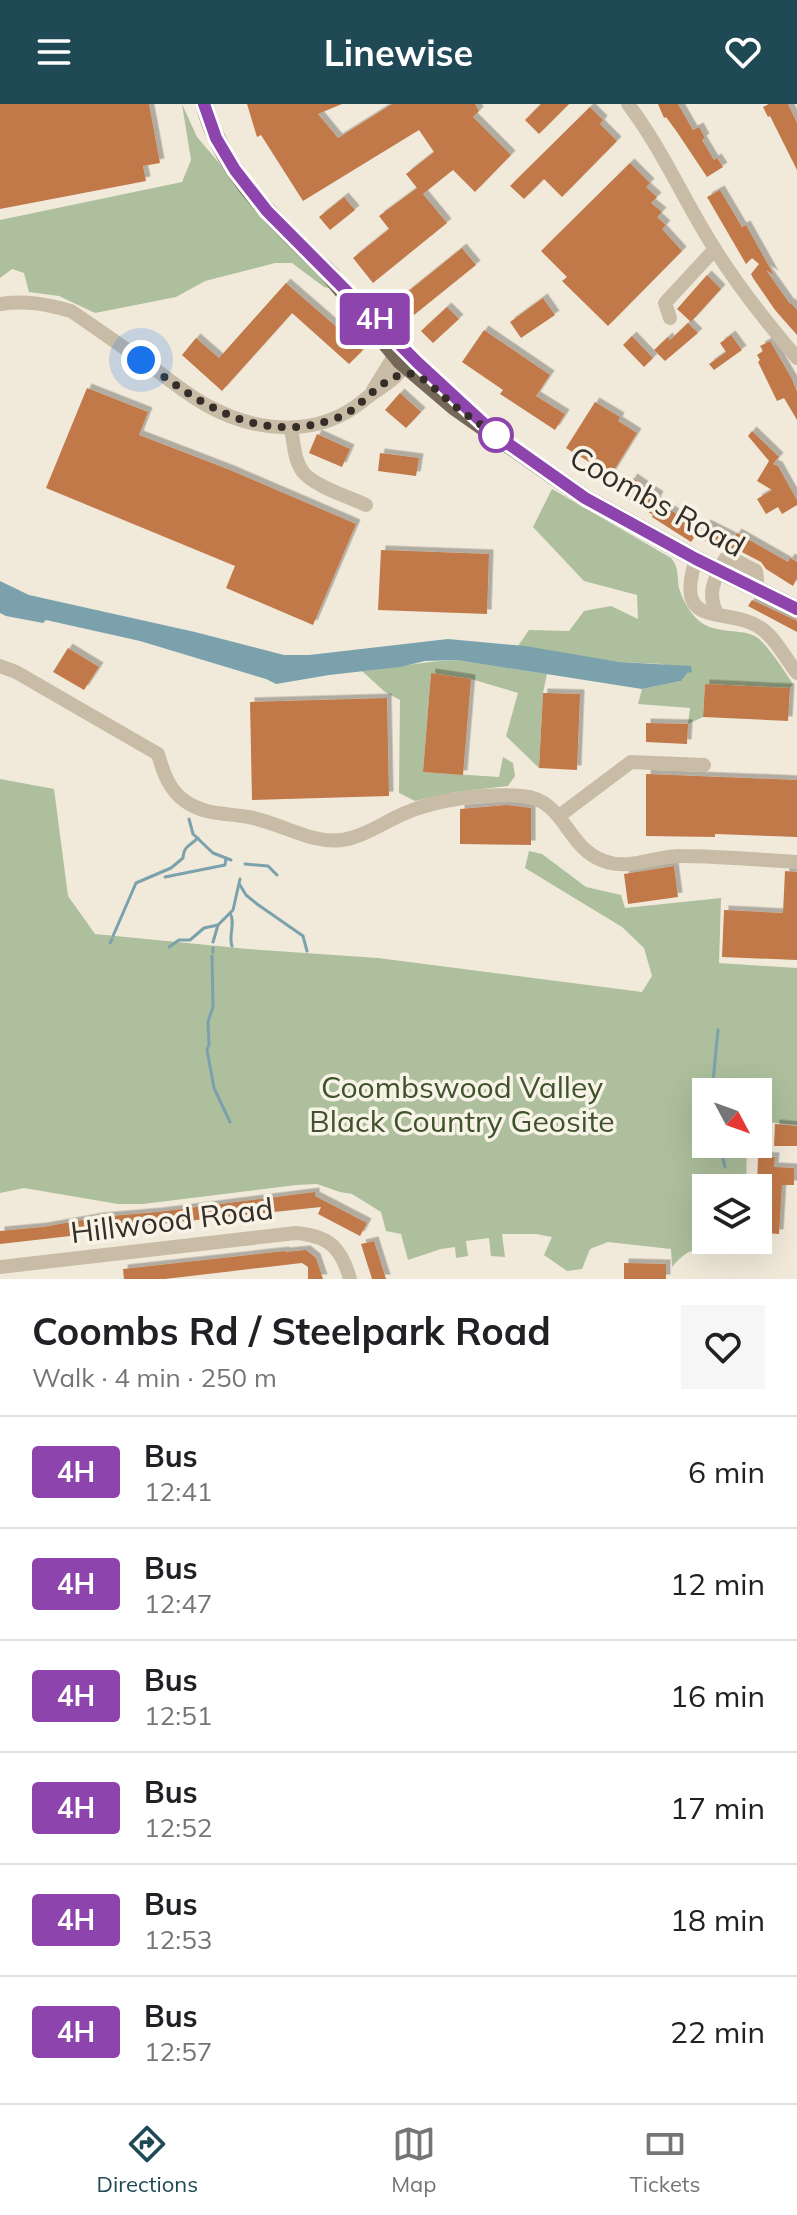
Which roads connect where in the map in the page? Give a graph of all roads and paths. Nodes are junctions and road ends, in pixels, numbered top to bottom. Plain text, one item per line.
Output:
1 (196, 104) edge
2 (204, 104) edge
3 (628, 104) edge
4 (227, 156) junction
5 (715, 249) junction
6 (325, 269) junction
7 (0, 304) edge
8 (670, 318) dead end
9 (797, 358) edge
10 (402, 360) junction
11 (371, 394) junction
12 (291, 429) junction
13 (496, 435) junction
14 (366, 505) dead end
15 (696, 559) junction
16 (719, 570) junction
17 (797, 609) edge
18 (718, 615) junction
19 (0, 666) edge
20 (797, 673) edge
21 (704, 765) dead end
22 (559, 816) junction
23 (797, 862) edge
24 (0, 1267) edge
25 (350, 1279) edge

1 - 4 street
2 - 4 main road, Coombs Road
3 - 5 street
4 - 6 main road, Coombs Road
5 - 8 street
5 - 9 street
6 - 10 main road, Coombs Road
6 - 10 main road, Coombs Road
7 - 12 street
10 - 11 street
10 - 11 street
10 - 13 main road, Coombs Road
10 - 13 main road, Coombs Road
11 - 12 street
12 - 14 street
13 - 15 main road, Coombs Road
15 - 16 main road, Coombs Road
15 - 18 street
16 - 17 main road, Coombs Road
16 - 18 street
18 - 20 street
19 - 22 street
21 - 22 street
22 - 23 street
24 - 25 street, Hillwood Road

